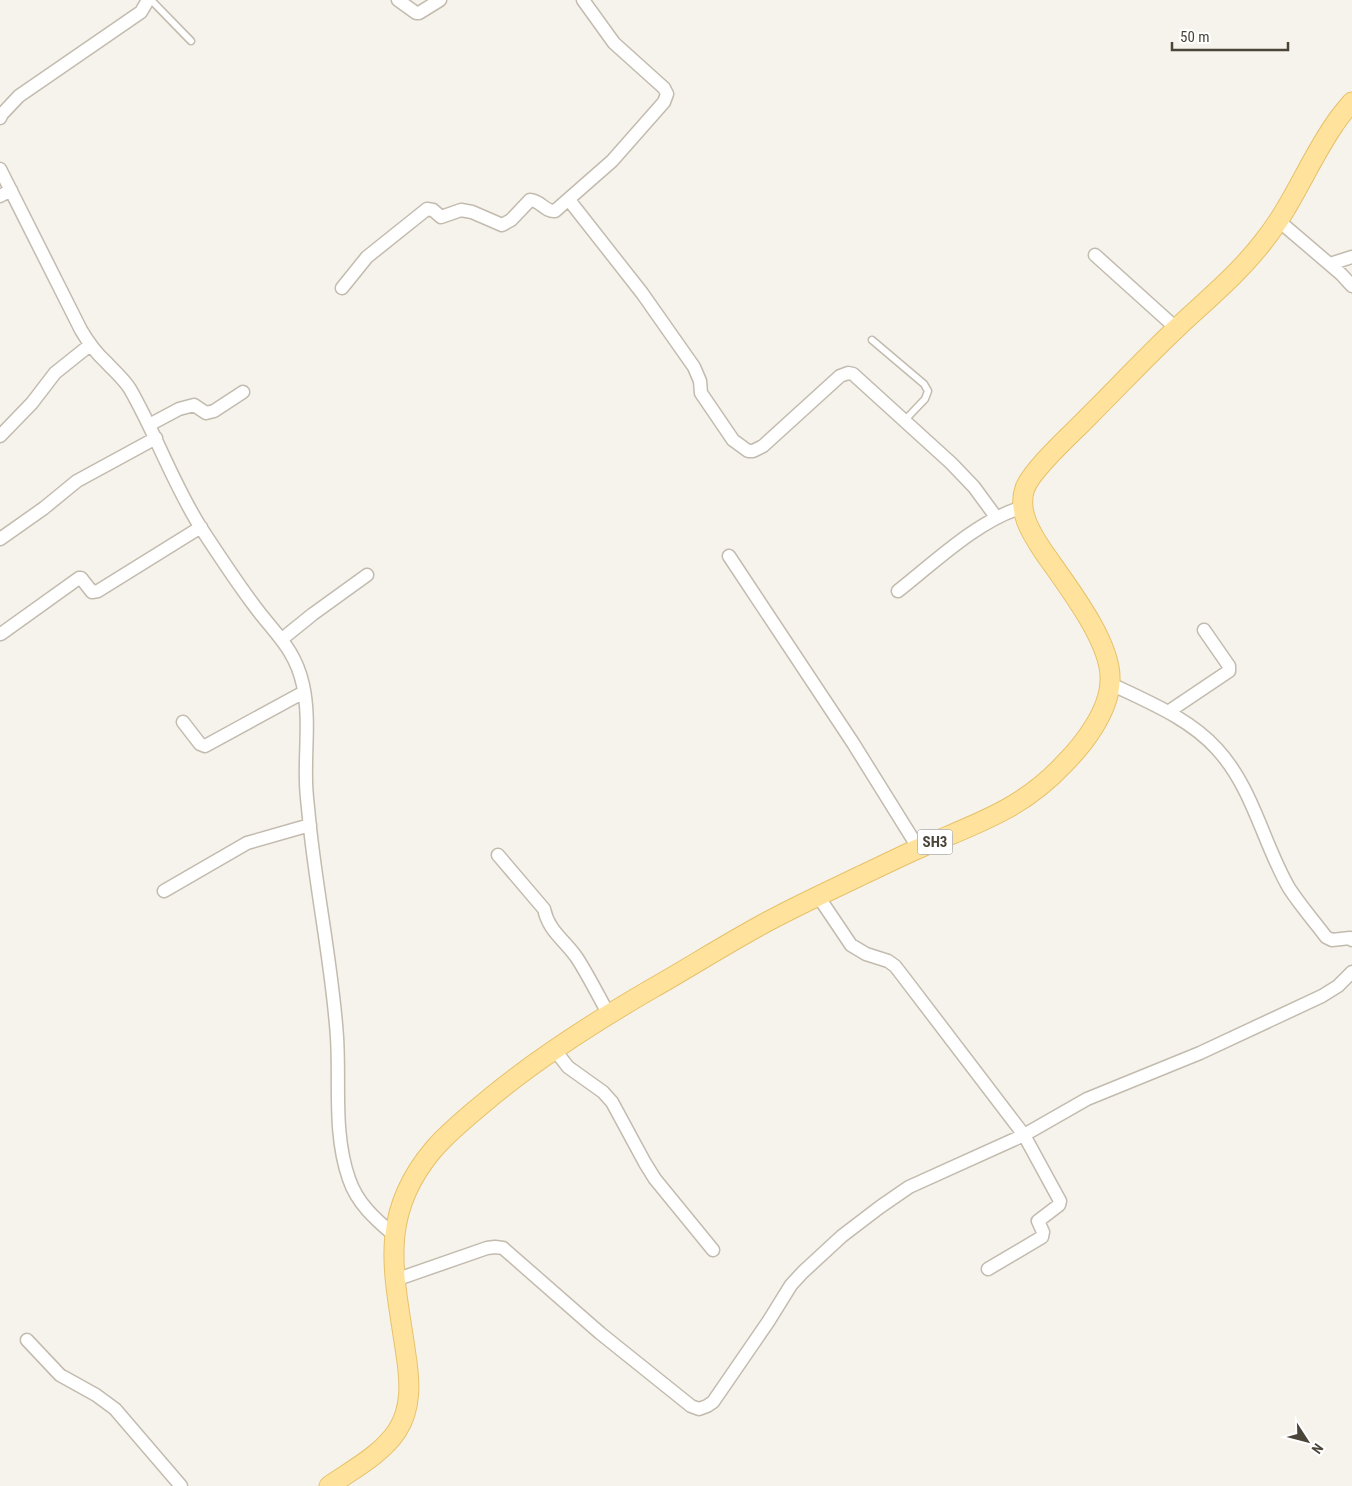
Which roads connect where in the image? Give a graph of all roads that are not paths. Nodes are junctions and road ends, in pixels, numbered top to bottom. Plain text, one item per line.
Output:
1 (149, 0) edge
2 (398, 0) edge
3 (440, 0) edge
4 (583, 0) edge
5 (192, 41) dead end
6 (1352, 102) edge
7 (0, 118) edge
8 (0, 169) edge
9 (6, 193) edge
10 (569, 200) junction
11 (1279, 221) junction
12 (1095, 255) dead end
13 (1352, 257) edge
14 (1330, 264) junction
15 (1352, 286) edge
16 (342, 288) dead end
17 (1176, 328) junction
18 (872, 340) dead end
19 (90, 345) junction
20 (243, 392) dead end
21 (905, 420) junction
22 (149, 425) junction
23 (0, 436) edge
24 (156, 438) junction
25 (1023, 507) junction
26 (996, 517) junction
27 (201, 527) junction
28 (0, 539) edge
29 (730, 556) dead end
30 (367, 575) dead end
31 (898, 591) dead end
32 (1204, 630) dead end
33 (2, 634) dead end
34 (282, 639) junction
35 (1111, 684) junction
36 (304, 692) junction
37 (1168, 712) junction
38 (183, 722) dead end
39 (310, 825) junction
40 (919, 849) junction
41 (498, 855) dead end
42 (164, 891) dead end
43 (818, 896) junction
44 (1352, 938) edge
45 (1352, 972) edge
46 (608, 1013) junction
47 (554, 1049) junction
48 (1024, 1135) junction
49 (394, 1235) junction
50 (713, 1250) dead end
51 (988, 1270) dead end
52 (395, 1280) junction
53 (27, 1340) dead end
54 (181, 1486) edge
55 (329, 1486) edge

1 - 5 lane
1 - 7 street
2 - 3 street
4 - 10 street
6 - 11 main road, SH3
8 - 9 street
9 - 19 street
10 - 16 street
10 - 21 street
11 - 14 street
11 - 17 main road, SH3
12 - 17 street
13 - 14 street
14 - 15 street
17 - 25 main road, SH3
18 - 21 lane
19 - 22 street
19 - 23 street
20 - 22 street
21 - 26 street
22 - 24 street
24 - 27 street
24 - 28 street
25 - 26 street
25 - 35 main road, SH3
26 - 31 street
27 - 33 street
27 - 34 street
29 - 40 street
30 - 34 street
32 - 37 street
34 - 36 street
35 - 37 street
35 - 40 main road, SH3
36 - 38 street
36 - 39 street
37 - 44 street
39 - 42 street
39 - 49 street
40 - 43 main road, SH3
41 - 46 street
43 - 46 main road, SH3
43 - 48 street
45 - 48 street
46 - 47 main road, SH3
47 - 49 main road, SH3
47 - 50 street
48 - 51 street
48 - 52 street
49 - 52 main road, SH3
52 - 55 main road, SH3
53 - 54 street

